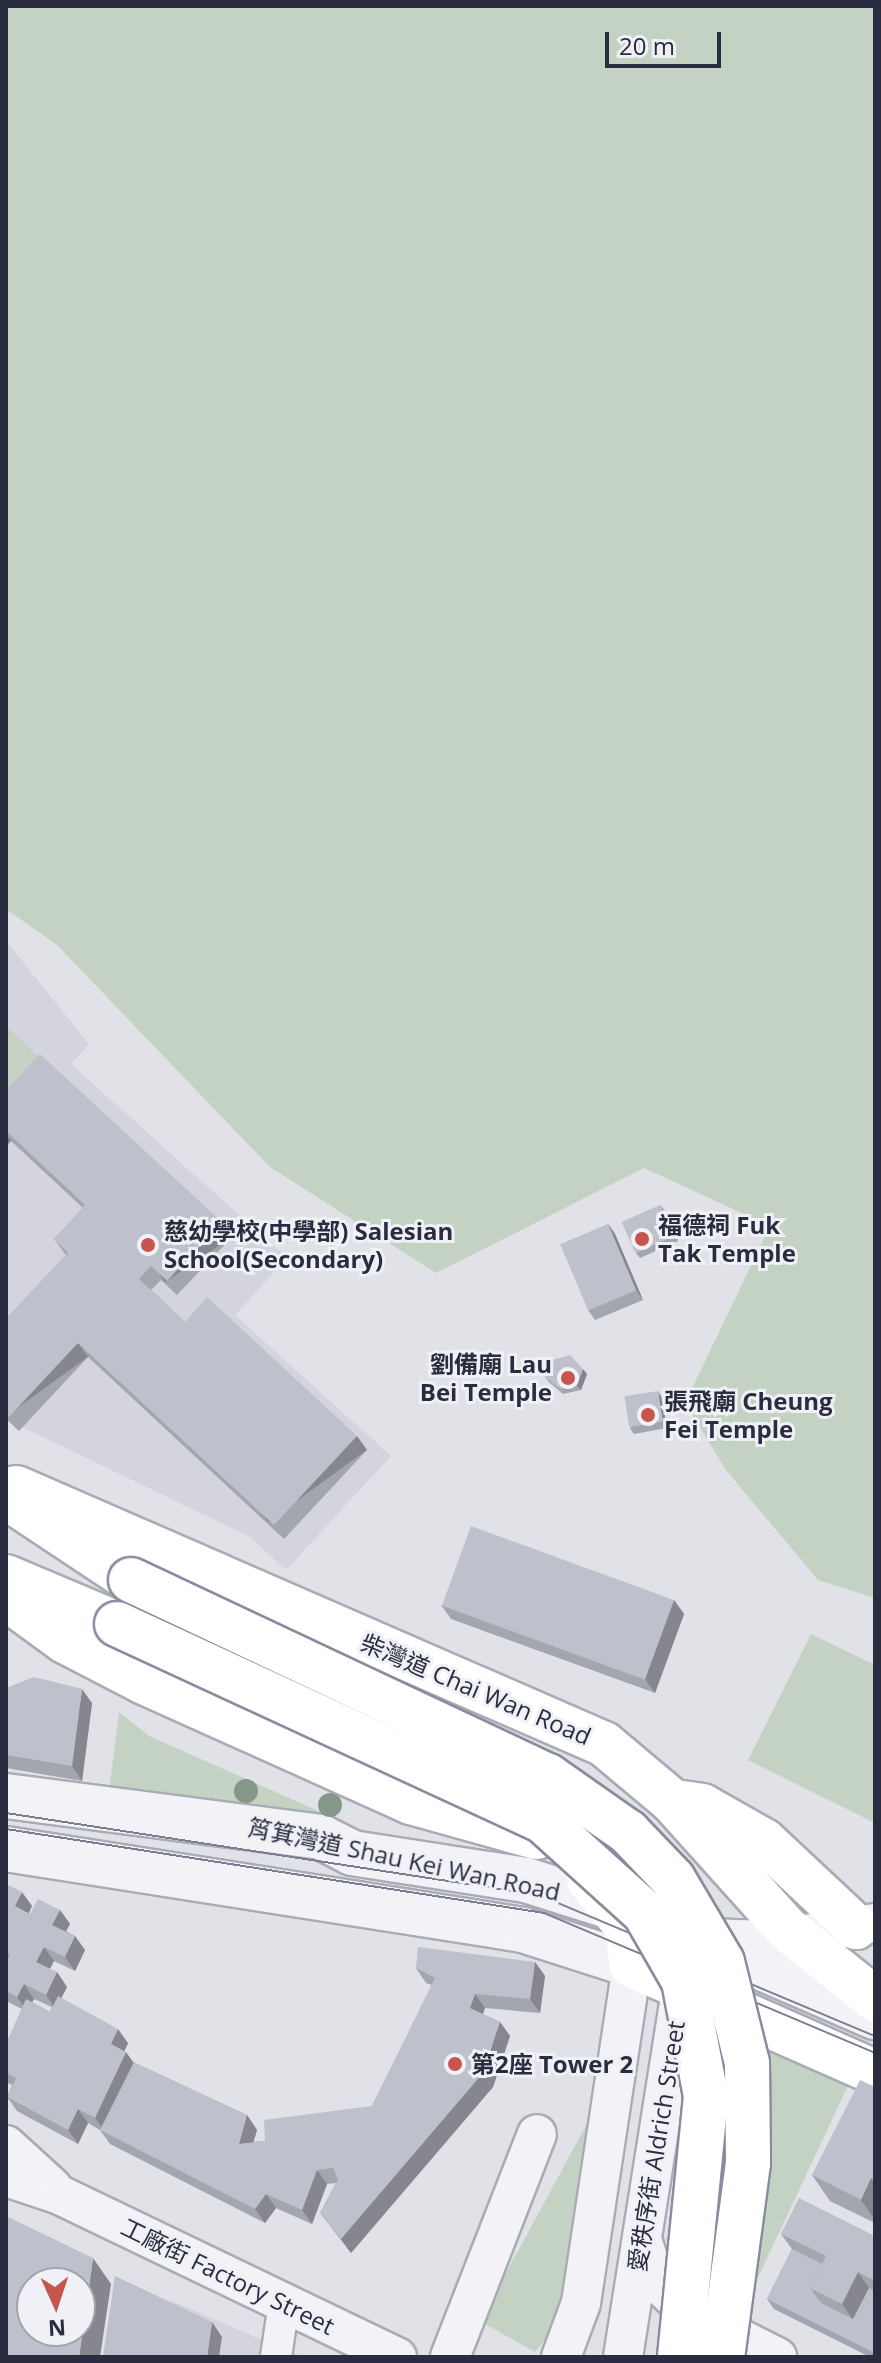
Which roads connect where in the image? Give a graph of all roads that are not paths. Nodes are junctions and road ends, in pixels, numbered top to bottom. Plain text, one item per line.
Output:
1 (6, 1484) edge
2 (6, 1497) edge
3 (6, 1577) edge
4 (6, 1598) edge
5 (664, 1795) junction
6 (6, 1796) edge
7 (6, 1849) edge
8 (614, 1907) junction
9 (865, 1925) edge
10 (685, 1935) junction
11 (798, 1936) junction
12 (632, 1965) junction
13 (682, 1985) junction
14 (875, 1999) edge
15 (875, 2017) edge
16 (875, 2072) edge
17 (537, 2134) dead end
18 (6, 2145) edge
19 (6, 2177) edge
20 (60, 2195) junction
21 (642, 2237) junction
22 (284, 2303) junction
23 (276, 2357) edge
24 (397, 2357) edge
25 (450, 2357) edge
26 (561, 2357) edge
27 (623, 2357) edge
28 (680, 2357) edge
29 (722, 2357) edge
30 (777, 2357) edge

1 - 5 main road, 柴灣道 Chai Wan Road
2 - 29 main road, bridge
3 - 28 main road, bridge
4 - 8 main road
5 - 9 main road
5 - 10 main road
5 - 11 main road, 柴灣道 Chai Wan Road
6 - 8 street, 筲箕灣道 Shau Kei Wan Road
7 - 12 street, 筲箕灣道 Shau Kei Wan Road
8 - 10 street, 筲箕灣道 Shau Kei Wan Road
8 - 12 main road
9 - 11 street
10 - 11 street
10 - 13 street, 愛秩序街 Aldrich Street
10 - 15 street, 筲箕灣道 Shau Kei Wan Road
11 - 14 main road, 柴灣道 Chai Wan Road
12 - 13 main road, 筲箕灣道 Shau Kei Wan Road
12 - 26 street, 愛秩序街 Aldrich Street
13 - 16 main road, 筲箕灣道 Shau Kei Wan Road
13 - 21 street, 愛秩序街 Aldrich Street
17 - 25 street
18 - 20 street, 工廠街 Factory Street
19 - 20 street, 工廠街 Factory Street
20 - 22 street, 工廠街 Factory Street
21 - 27 street, 愛秩序街 Aldrich Street
21 - 30 street
22 - 23 street
22 - 24 street, 工廠街 Factory Street

